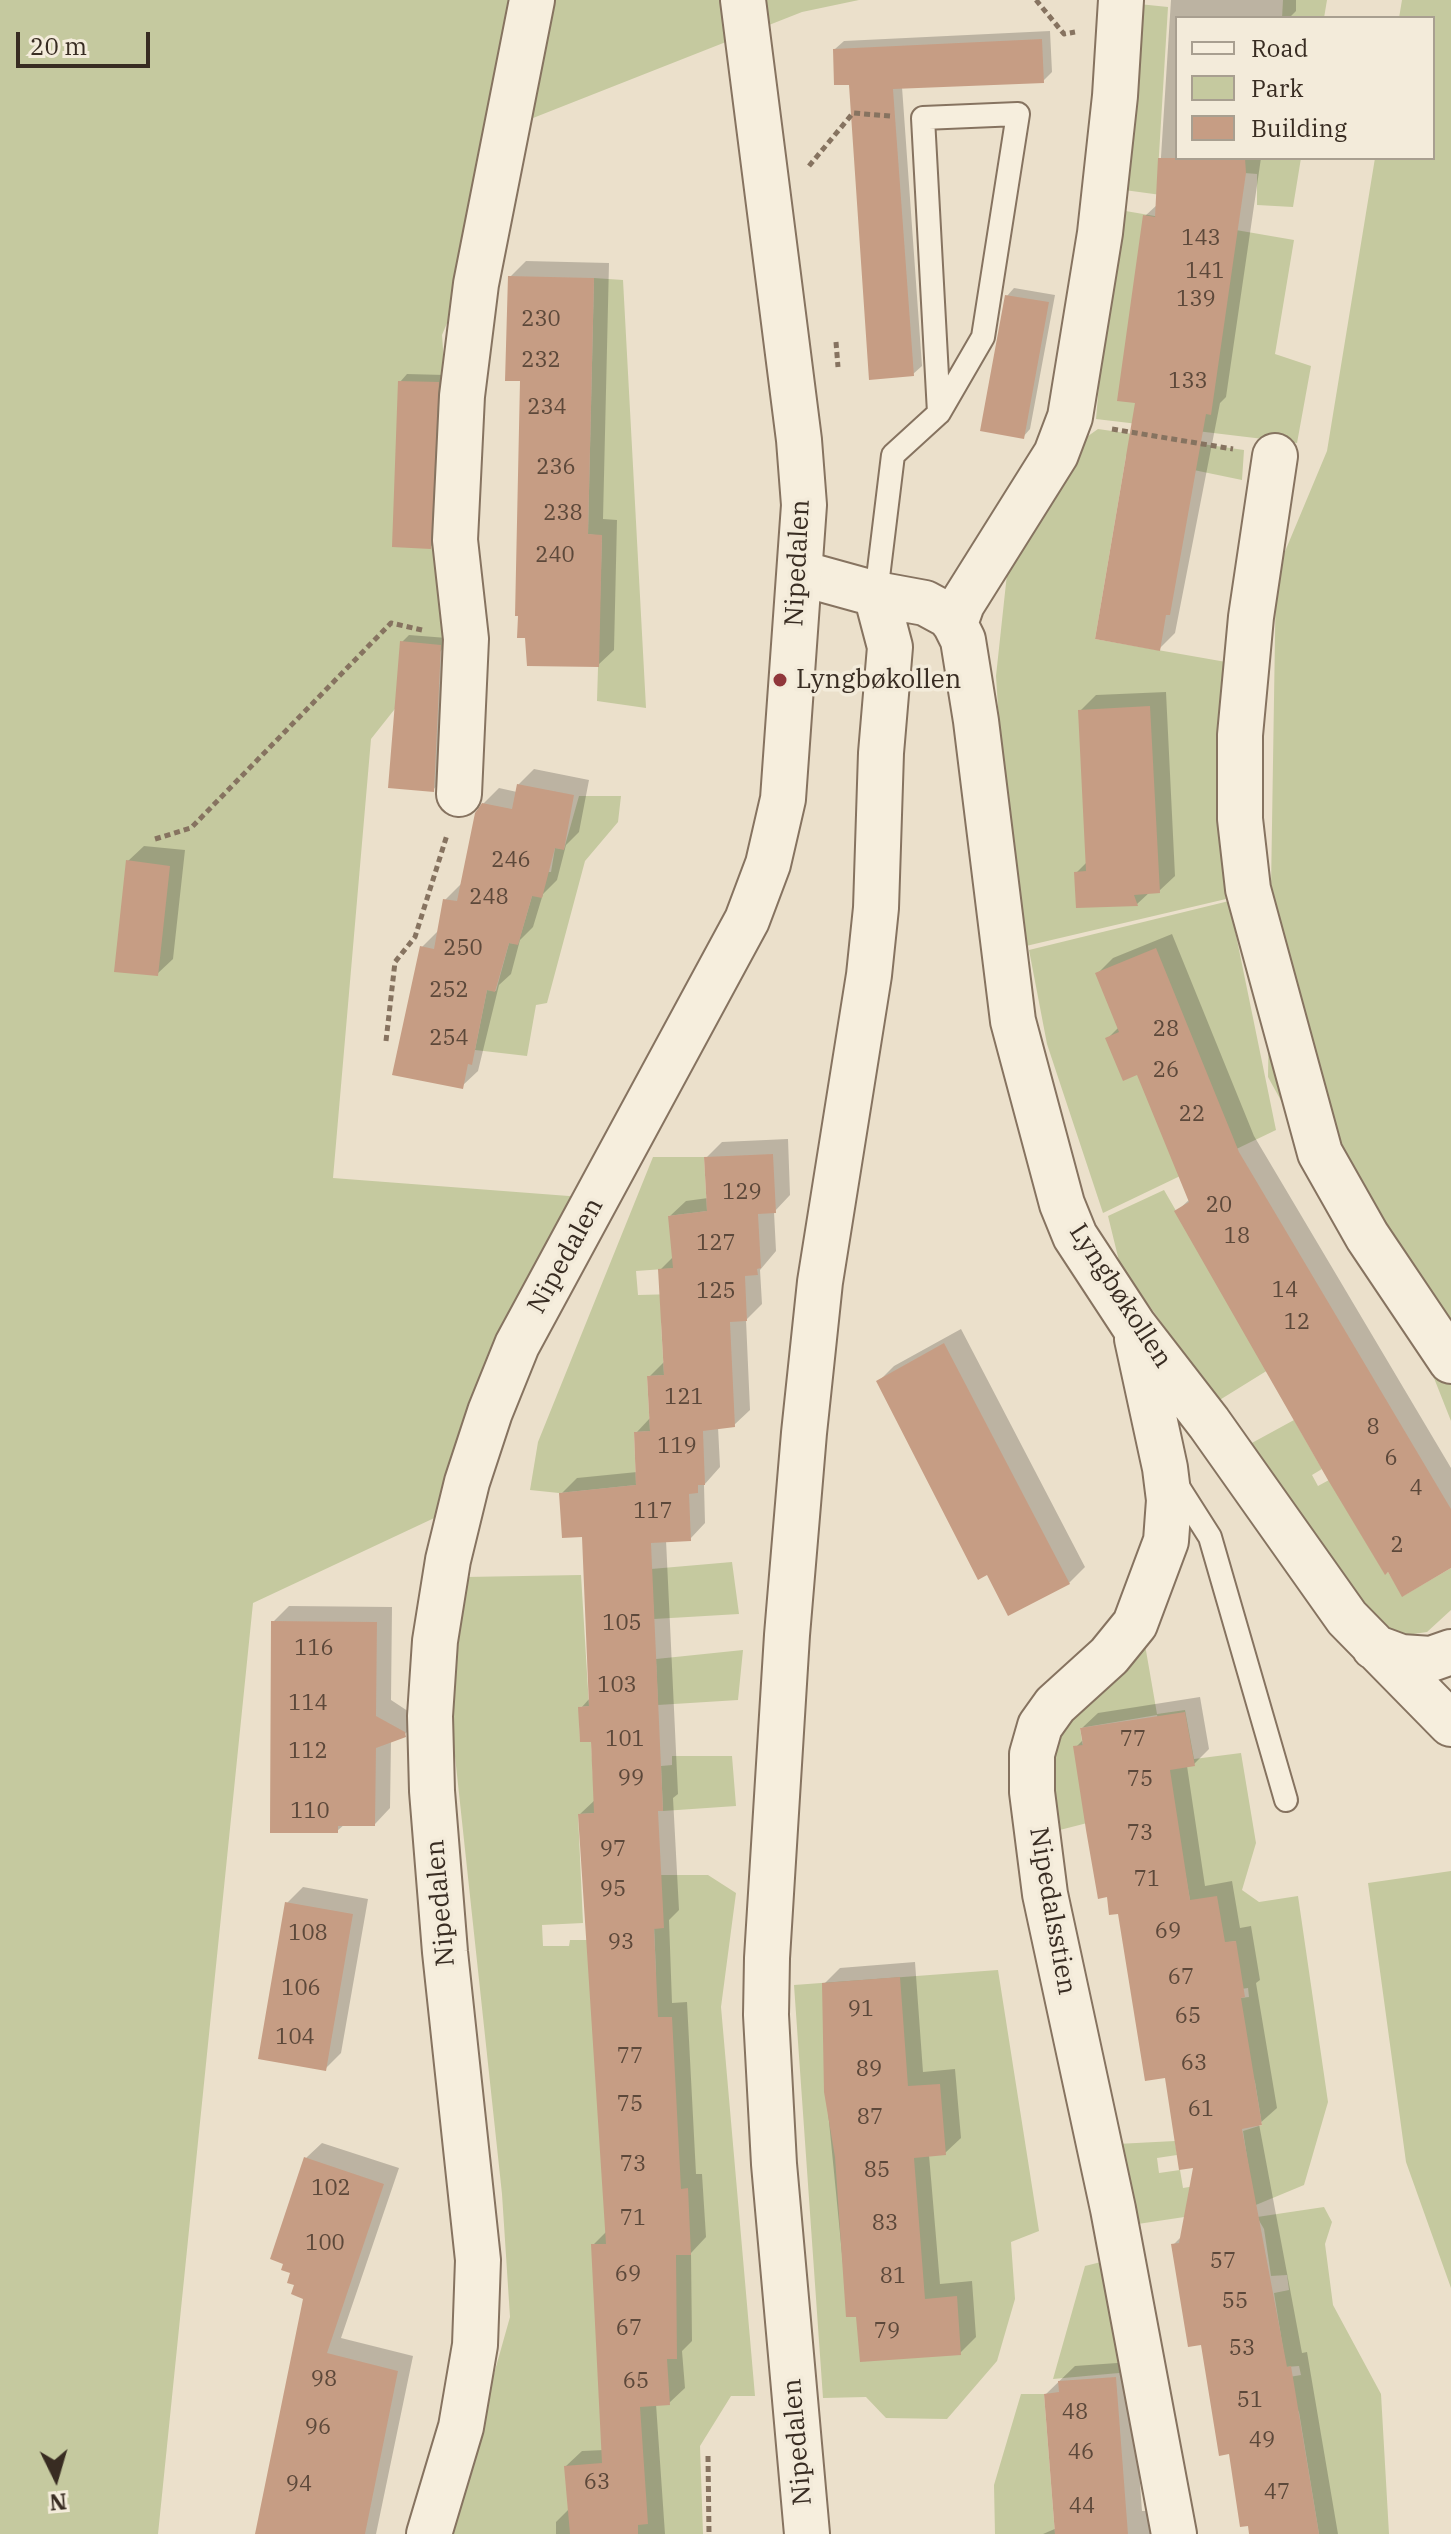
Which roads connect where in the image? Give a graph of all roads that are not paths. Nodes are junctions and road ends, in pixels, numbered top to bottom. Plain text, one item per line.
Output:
1 (532, 0) edge
2 (743, 0) edge
3 (1121, 0) edge
4 (939, 413) junction
5 (1275, 456) road end
6 (800, 573) junction
7 (876, 594) junction
8 (955, 624) junction
9 (459, 794) road end
10 (1134, 1326) junction
11 (1451, 1361) edge
12 (1165, 1468) junction
13 (1374, 1647) junction
14 (1451, 1652) edge
15 (1451, 1724) edge
16 (1286, 1800) dead end
17 (429, 2534) edge
18 (807, 2534) edge
19 (1174, 2534) edge

1 - 9 street
2 - 6 street, Nipedalen
3 - 8 street
4 - 4 lane, Nipedalen
4 - 7 lane, Nipedalen
5 - 11 street
6 - 7 street
6 - 17 street, Nipedalen
7 - 8 street
7 - 18 street, Nipedalen
8 - 10 street, Lyngbøkollen
10 - 12 street, Nipedalsstien
10 - 13 street, Lyngbøkollen
12 - 16 lane
12 - 19 street, Nipedalsstien
13 - 14 street
13 - 15 street, Lyngbøkollen

